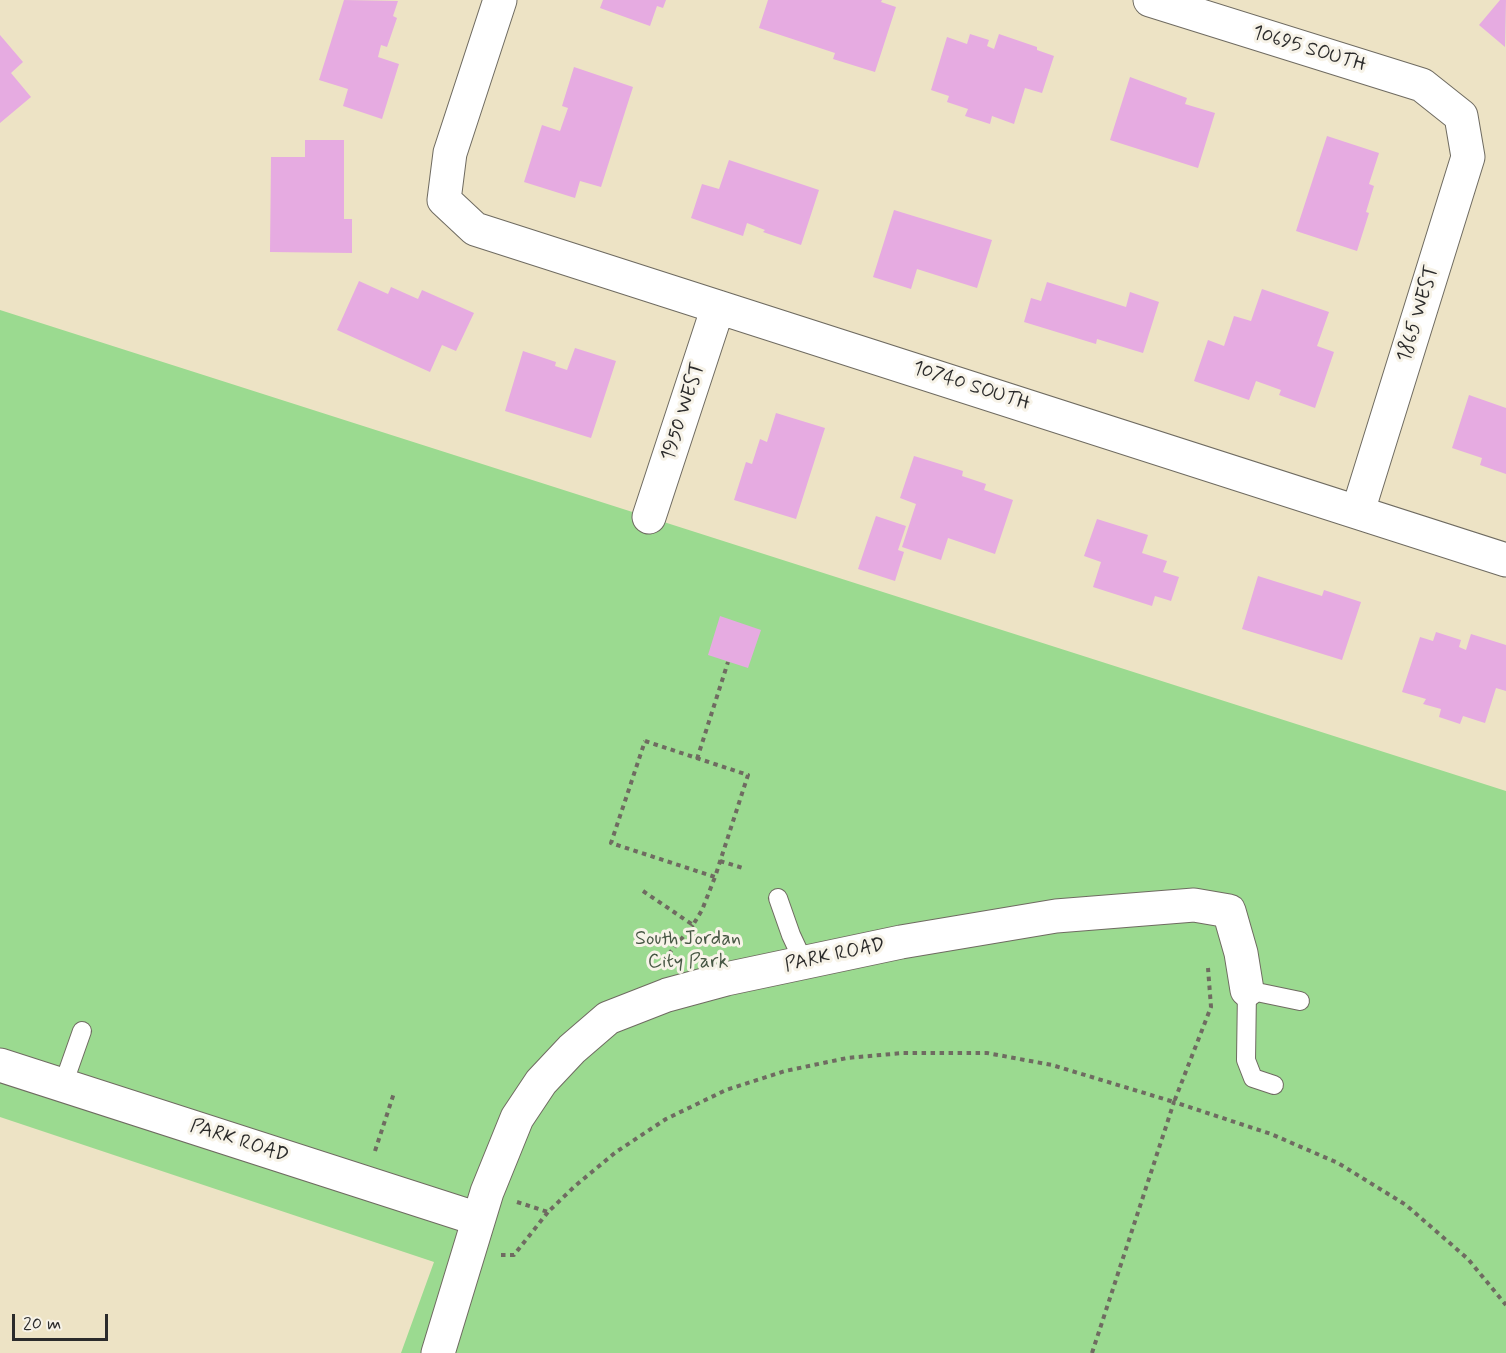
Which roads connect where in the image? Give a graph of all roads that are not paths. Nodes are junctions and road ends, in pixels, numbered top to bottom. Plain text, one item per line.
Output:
1 (500, 0) edge
2 (1150, 0) edge
3 (1461, 116) joint
4 (718, 307) junction
5 (1358, 511) junction
6 (650, 517) dead end
7 (1506, 560) edge
8 (778, 898) dead end
9 (804, 963) junction
10 (1247, 990) junction
11 (1300, 1001) dead end
12 (82, 1031) dead end
13 (0, 1065) edge
14 (63, 1085) junction
15 (1274, 1085) dead end
16 (478, 1219) junction
17 (438, 1353) edge

1 - 4 street, 10740 SOUTH
2 - 3 street, 10695 SOUTH
3 - 5 street, 1865 WEST
4 - 5 street, 10740 SOUTH
4 - 6 street, 1950 WEST
5 - 7 street, 10740 SOUTH
8 - 9 lane
9 - 10 street, PARK ROAD
9 - 16 street, PARK ROAD
10 - 11 lane
10 - 15 lane
12 - 14 lane
13 - 14 street, PARK ROAD
14 - 16 street, PARK ROAD
16 - 17 street, PARK ROAD

